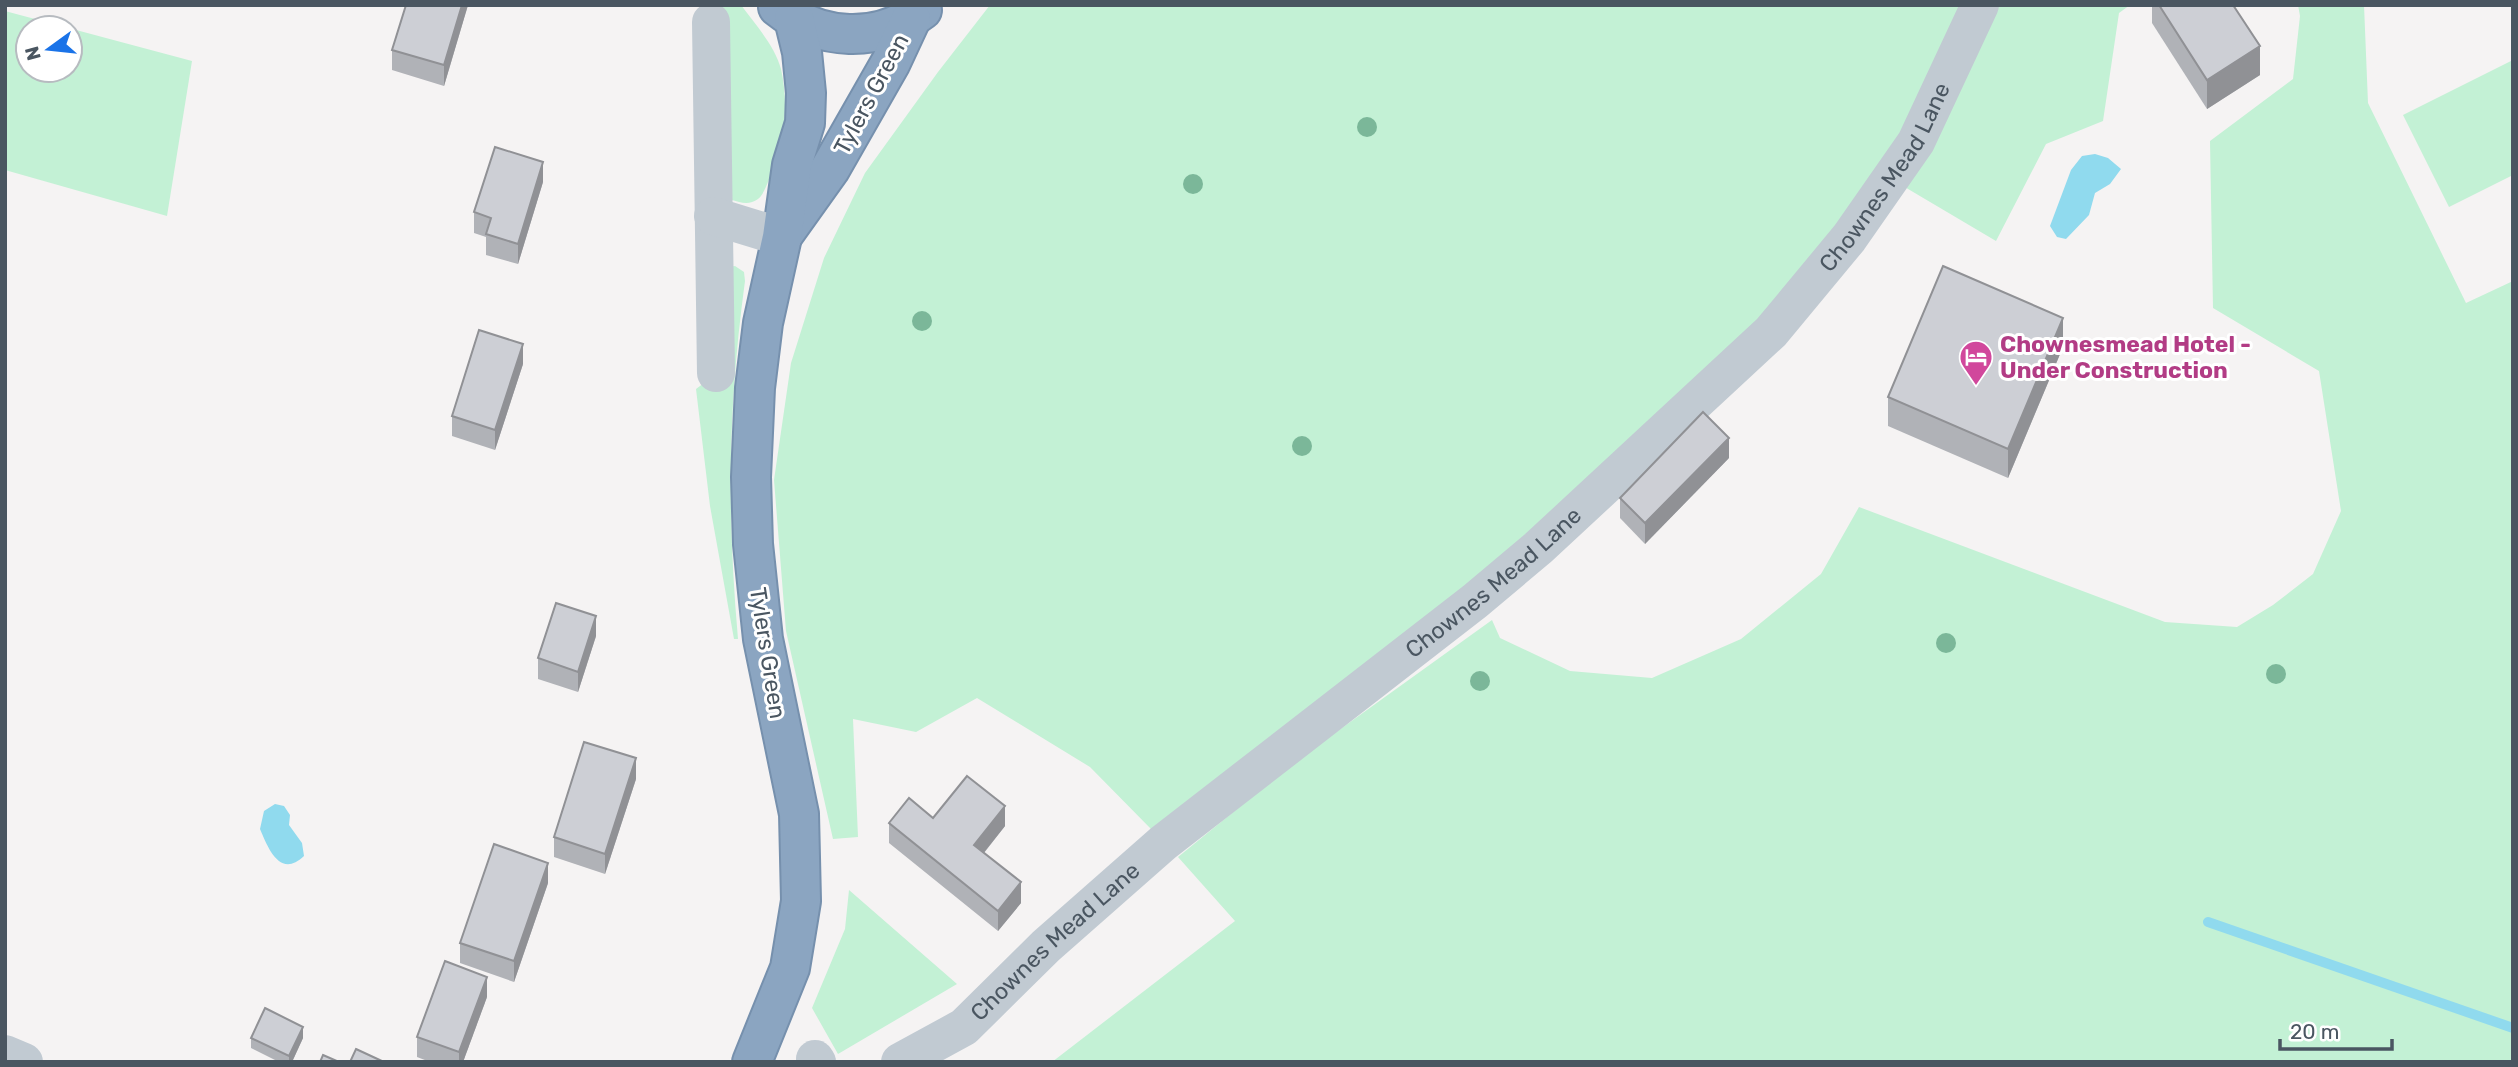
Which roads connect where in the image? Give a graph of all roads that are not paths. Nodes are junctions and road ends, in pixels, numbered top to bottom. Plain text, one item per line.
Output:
1 (1980, 5) edge
2 (785, 12) edge
3 (920, 12) edge
4 (711, 22) dead end
5 (712, 216) junction
6 (782, 237) junction
7 (716, 373) dead end
8 (5, 1054) edge
9 (24, 1062) edge
10 (752, 1062) edge
11 (900, 1062) edge

1 - 11 street, Chownes Mead Lane
2 - 3 highway
2 - 6 highway, Tylers Green
3 - 6 highway, Tylers Green
4 - 5 street
5 - 6 street
5 - 7 street
6 - 10 highway, Tylers Green
8 - 9 street

